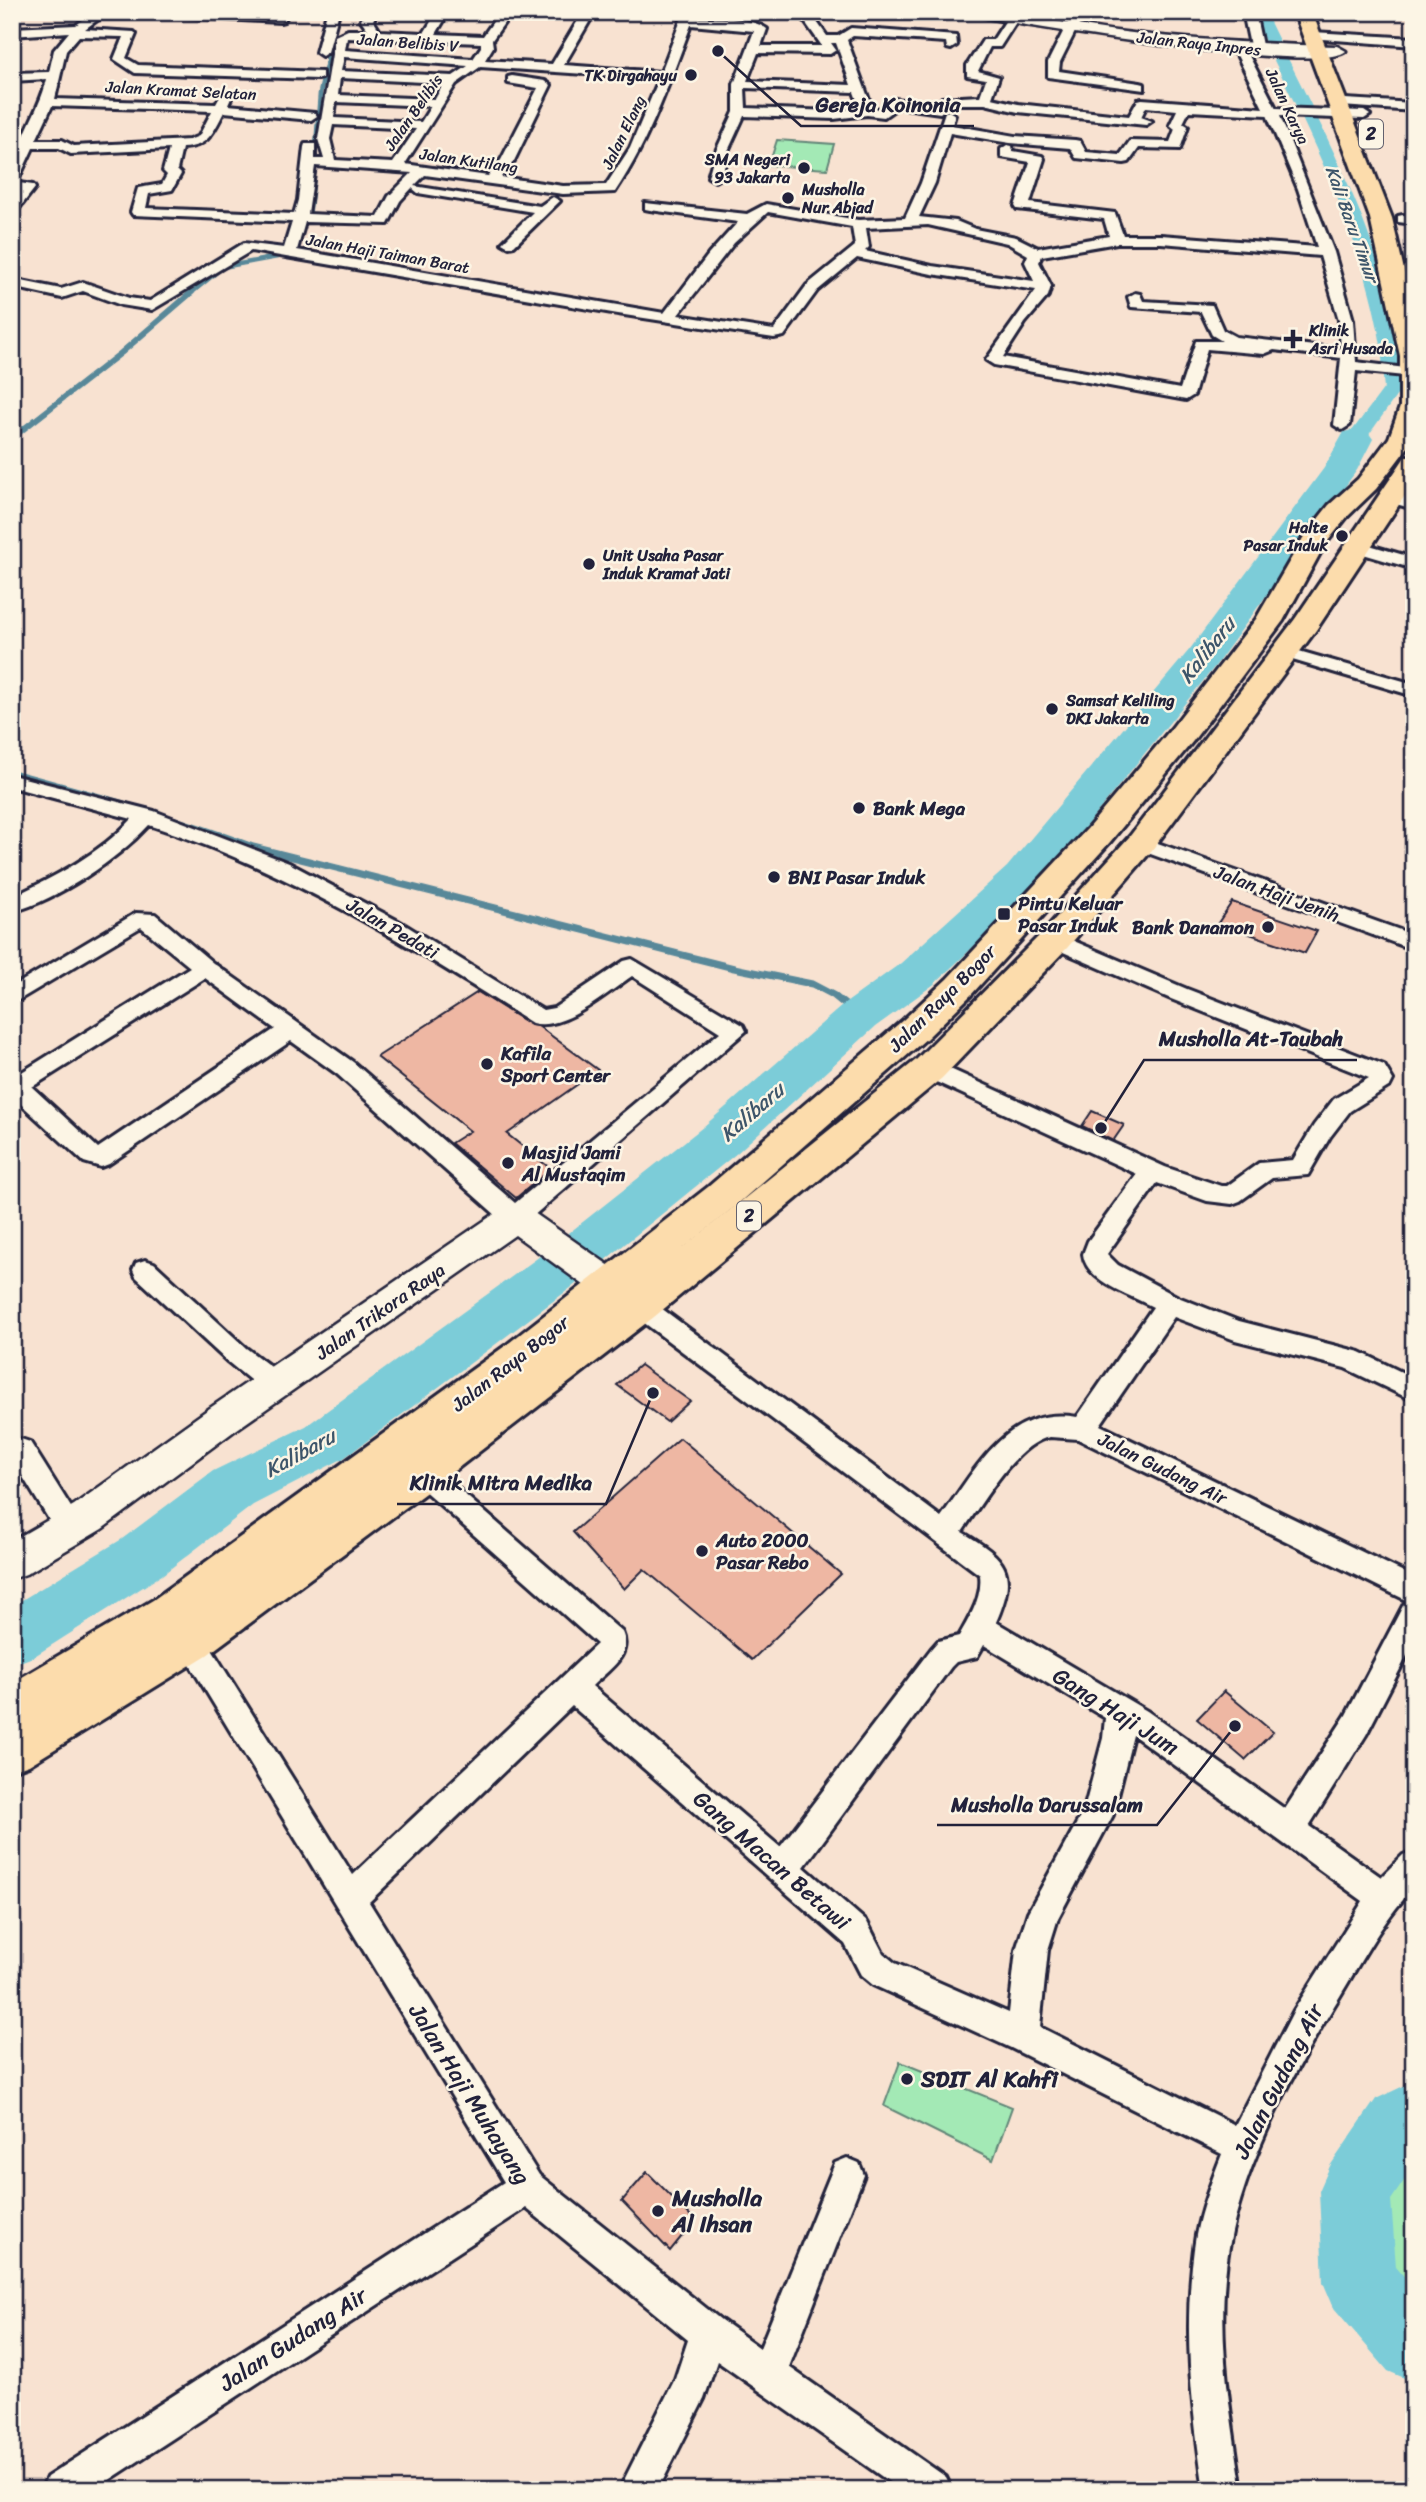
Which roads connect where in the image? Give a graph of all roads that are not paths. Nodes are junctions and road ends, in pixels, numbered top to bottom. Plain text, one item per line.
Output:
1 (102, 12) edge
2 (152, 12) edge
3 (283, 12) edge
4 (333, 12) edge
5 (372, 12) edge
6 (443, 12) edge
7 (493, 12) edge
8 (506, 12) edge
9 (589, 12) edge
10 (804, 12) edge
11 (980, 12) edge
12 (1079, 12) edge
13 (1249, 12) edge
14 (1303, 12) edge
15 (1320, 12) edge
16 (234, 15) edge
17 (688, 17) edge
18 (1012, 19) junction
19 (490, 26) junction
20 (77, 30) junction
21 (1071, 30) junction
22 (12, 32) edge
23 (376, 34) junction
24 (426, 38) junction
25 (482, 39) junction
26 (841, 39) junction
27 (826, 40) junction
28 (966, 42) junction
29 (1414, 42) edge
30 (1325, 44) junction
31 (752, 49) junction
32 (1255, 49) junction
33 (338, 53) junction
34 (477, 62) junction
35 (557, 67) junction
36 (236, 73) junction
37 (333, 74) junction
38 (54, 75) junction
39 (666, 76) junction
40 (12, 77) edge
41 (466, 79) junction
42 (503, 80) dead end
43 (740, 83) junction
44 (316, 87) junction
45 (1140, 87) dead end
46 (859, 89) junction
47 (331, 98) junction
48 (956, 99) junction
49 (48, 102) junction
50 (439, 103) junction
51 (1414, 107) edge
52 (222, 108) junction
53 (1184, 108) junction
54 (992, 110) junction
55 (867, 111) junction
56 (740, 112) junction
57 (1274, 112) junction
58 (1350, 113) junction
59 (311, 117) junction
60 (327, 121) junction
61 (363, 122) junction
62 (425, 127) junction
63 (944, 128) junction
64 (979, 133) junction
65 (1010, 139) junction
66 (29, 144) junction
67 (176, 145) junction
68 (326, 156) junction
69 (17, 159) edge
70 (397, 167) junction
71 (422, 170) junction
72 (715, 177) dead end
73 (12, 178) edge
74 (492, 180) junction
75 (12, 186) edge
76 (613, 187) joint
77 (418, 189) dead end
78 (563, 190) junction
79 (650, 206) dead end
80 (12, 208) edge
81 (543, 211) junction
82 (1405, 215) edge
83 (306, 217) junction
84 (750, 219) junction
85 (909, 222) junction
86 (858, 224) junction
87 (1117, 239) junction
88 (509, 243) dead end
89 (1410, 245) dead end
90 (854, 253) junction
91 (1036, 253) junction
92 (1327, 253) junction
93 (293, 254) junction
94 (12, 283) edge
95 (1044, 287) junction
96 (1135, 297) dead end
97 (668, 318) junction
98 (1269, 346) junction
99 (1348, 360) junction
100 (1398, 372) edge
101 (1342, 425) dead end
102 (1414, 462) edge
103 (1403, 500) edge
104 (1359, 547) junction
105 (1414, 564) edge
106 (1285, 652) junction
107 (1414, 690) edge
108 (12, 781) edge
109 (148, 815) junction
110 (1141, 843) junction
111 (12, 905) edge
112 (1055, 940) junction
113 (1414, 943) edge
114 (205, 968) junction
115 (12, 997) edge
116 (292, 1029) junction
117 (731, 1036) joint
118 (929, 1069) junction
119 (15, 1084) edge
120 (1153, 1170) junction
121 (526, 1224) junction
122 (145, 1269) dead end
123 (603, 1279) junction
124 (1169, 1304) junction
125 (640, 1307) junction
126 (274, 1384) junction
127 (1414, 1390) edge
128 (1083, 1429) junction
129 (21, 1450) dead end
130 (421, 1472) junction
131 (69, 1528) junction
132 (944, 1535) junction
133 (12, 1562) edge
134 (1414, 1591) edge
135 (1414, 1613) edge
136 (979, 1627) junction
137 (191, 1641) junction
138 (571, 1686) junction
139 (63, 1698) junction
140 (12, 1708) edge
141 (1120, 1711) junction
142 (12, 1749) edge
143 (1290, 1829) junction
144 (1414, 1866) edge
145 (783, 1868) junction
146 (1382, 1897) junction
147 (349, 1900) junction
148 (1023, 2036) junction
149 (1242, 2146) junction
150 (847, 2175) dead end
151 (527, 2187) junction
152 (708, 2333) junction
153 (768, 2374) junction
154 (912, 2483) edge
155 (60, 2490) edge
156 (638, 2490) edge
157 (1223, 2490) edge

1 - 20 street
2 - 16 street
3 - 16 street
4 - 44 street
5 - 23 street
6 - 24 street
7 - 19 street, Jalan Belibis
8 - 19 street, Jalan Belibis
9 - 35 street
10 - 27 street
11 - 18 street, Jalan Raya Inpres
12 - 21 street
13 - 32 street, Jalan Karya
14 - 30 highway, Jalan Raya Bogor / 2
15 - 30 highway, Jalan Raya Bogor / 2
17 - 31 street
17 - 39 street, Jalan Elang
18 - 21 street, Jalan Raya Inpres
18 - 28 street
19 - 25 street, Jalan Belibis
20 - 22 street
20 - 36 street
20 - 38 street
21 - 32 street, Jalan Raya Inpres
21 - 45 street
23 - 24 street
23 - 33 street
24 - 25 street
25 - 34 street, Jalan Belibis
26 - 27 street
26 - 28 street
26 - 46 street
27 - 31 street
28 - 54 street
29 - 30 street
30 - 32 street, Jalan Raya Inpres
30 - 58 highway, Jalan Raya Bogor / 2
31 - 43 street
32 - 57 street, Jalan Karya
33 - 34 street, Jalan Belibis V
33 - 37 street
34 - 35 street, Jalan Belibis V
34 - 41 street, Jalan Belibis
35 - 39 street, Jalan Belibis V
36 - 44 street
36 - 52 street
37 - 41 street
37 - 47 street
38 - 40 street
38 - 49 street
39 - 76 street, Jalan Elang
41 - 50 street, Jalan Belibis
42 - 74 street
43 - 46 street
43 - 56 street
44 - 59 street
46 - 55 street
47 - 50 street
47 - 60 street
48 - 54 street
48 - 55 street
48 - 63 street
49 - 52 street, Jalan Kramat Selatan
49 - 66 street
50 - 62 street, Jalan Belibis
51 - 58 street
52 - 59 street, Jalan Kramat Selatan
52 - 67 street
53 - 54 street
53 - 57 street
53 - 65 street
54 - 64 street
55 - 56 street
56 - 72 street
57 - 58 street
57 - 92 street, Jalan Karya
58 - 100 highway, Jalan Raya Bogor / 2
59 - 68 street
60 - 61 street
60 - 68 street
61 - 62 street
61 - 68 street
62 - 70 street, Jalan Belibis
63 - 64 street
63 - 85 street
64 - 65 street
65 - 87 street
66 - 67 street
66 - 69 street
67 - 83 street
68 - 70 street, Jalan Kutilang
68 - 83 street
69 - 73 street
70 - 71 street, Jalan Kutilang
71 - 74 street, Jalan Kutilang
71 - 83 street
74 - 78 street, Jalan Kutilang
75 - 80 street
76 - 78 street, Jalan Kutilang
77 - 81 street
78 - 81 street
79 - 84 street
81 - 88 street
82 - 89 highway
83 - 93 street
84 - 86 street
84 - 97 street
85 - 86 street
85 - 91 street
86 - 90 street
87 - 91 street
87 - 92 street
90 - 95 street
90 - 97 street, Jalan Haji Taiman Barat
91 - 95 street
92 - 99 street, Jalan Karya
93 - 94 street, Jalan Haji Taiman Barat
93 - 97 street, Jalan Haji Taiman Barat
95 - 98 street
96 - 98 street
98 - 99 street
99 - 100 street
99 - 101 street, Jalan Karya
100 - 123 highway, Jalan Raya Bogor / 2
102 - 103 highway, Jalan Raya Bogor / 2
103 - 104 highway, Jalan Raya Bogor / 2
104 - 105 street
104 - 106 highway, Jalan Raya Bogor / 2
106 - 107 street
106 - 110 highway, Jalan Raya Bogor / 2
108 - 109 street, Jalan Pedati
109 - 111 street
109 - 117 street, Jalan Pedati
110 - 112 highway, Jalan Raya Bogor / 2
110 - 113 street, Jalan Haji Jenih
112 - 118 highway, Jalan Raya Bogor / 2
112 - 120 street
114 - 115 street
114 - 116 street
114 - 119 street
116 - 119 street
116 - 121 street
117 - 121 street, Jalan Trikora Raya
118 - 120 street
118 - 125 highway, Jalan Raya Bogor / 2
120 - 124 street
121 - 123 street
121 - 126 street, Jalan Trikora Raya
122 - 126 street
123 - 125 street
123 - 139 highway, Jalan Raya Bogor / 2
124 - 127 street
124 - 128 street
125 - 130 highway, Jalan Raya Bogor / 2
125 - 132 street
126 - 131 street, Jalan Trikora Raya
128 - 132 street, Jalan Gudang Air
128 - 134 street, Jalan Gudang Air
129 - 131 street
130 - 137 highway, Jalan Raya Bogor / 2
130 - 138 street
131 - 133 street, Jalan Trikora Raya
132 - 136 street
135 - 143 street
136 - 141 street, Gang Haji Jum
136 - 145 street
137 - 139 highway, Jalan Raya Bogor / 2
137 - 147 street, Jalan Haji Muhayang
138 - 145 street, Gang Macan Betawi
138 - 147 street
139 - 140 highway, Jalan Raya Bogor / 2
139 - 142 highway, Jalan Raya Bogor / 2
141 - 143 street, Gang Haji Jum
141 - 148 street
143 - 146 street, Gang Haji Jum
144 - 146 street, Jalan Gudang Air
145 - 148 street, Gang Macan Betawi
146 - 149 street, Jalan Gudang Air
147 - 151 street, Jalan Haji Muhayang
148 - 149 street, Gang Macan Betawi
149 - 157 street, Jalan Gudang Air
150 - 153 street
151 - 152 street, Jalan Haji Muhayang
151 - 155 street, Jalan Gudang Air
152 - 153 street, Jalan Haji Muhayang
152 - 156 street
153 - 154 street, Jalan Haji Muhayang

